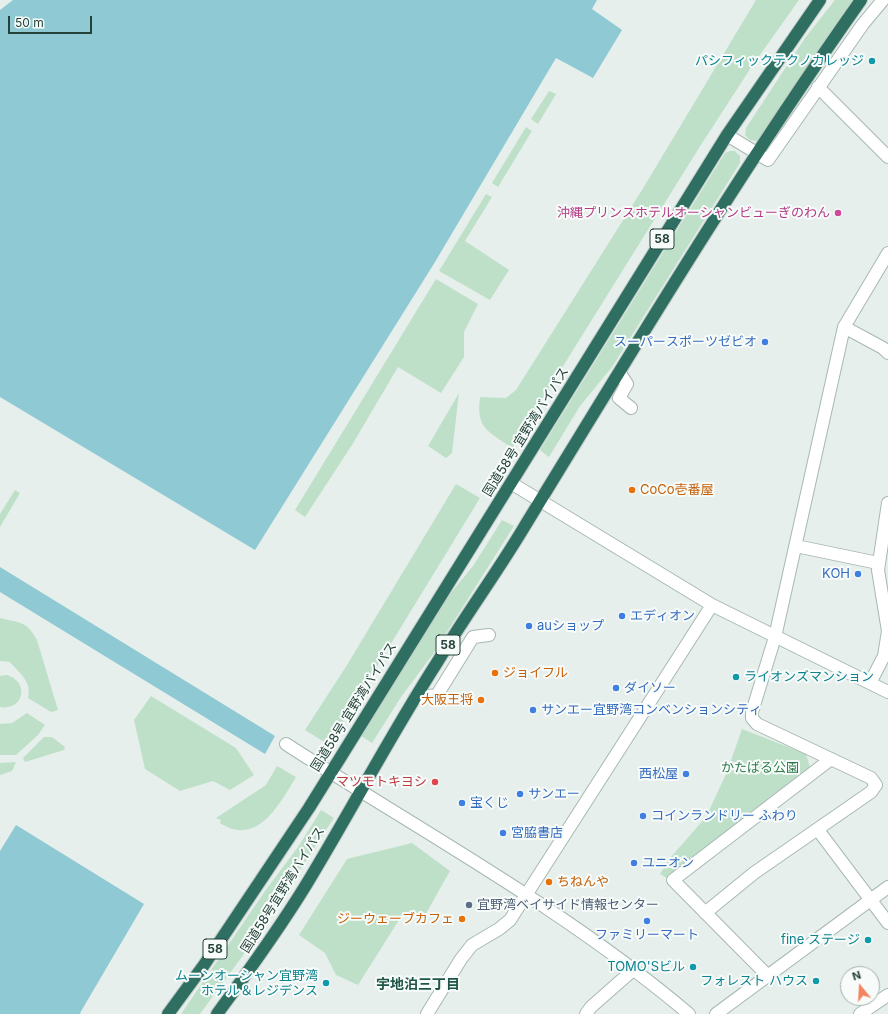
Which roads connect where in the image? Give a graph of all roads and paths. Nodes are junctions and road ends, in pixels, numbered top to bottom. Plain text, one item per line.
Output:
1 (820, 0) edge
2 (861, 0) edge
3 (883, 0) edge
4 (818, 87) junction
5 (727, 135) junction
6 (757, 154) junction
7 (888, 157) edge
8 (888, 253) edge
9 (844, 327) junction
10 (886, 349) edge
11 (620, 372) junction
12 (631, 408) dead end
13 (511, 483) junction
14 (540, 500) junction
15 (888, 503) edge
16 (796, 546) junction
17 (878, 563) junction
18 (712, 605) junction
19 (489, 635) dead end
20 (775, 637) junction
21 (870, 683) junction
22 (888, 692) edge
23 (415, 698) junction
24 (286, 744) dead end
25 (831, 759) junction
26 (330, 772) junction
27 (361, 791) junction
28 (818, 830) junction
29 (259, 882) joint
30 (888, 887) edge
31 (525, 894) junction
32 (871, 900) junction
33 (706, 913) junction
34 (888, 922) edge
35 (633, 970) junction
36 (767, 975) junction
37 (888, 995) edge
38 (168, 1014) edge
39 (217, 1014) edge
40 (427, 1014) edge
41 (586, 1014) edge
42 (688, 1014) edge
43 (716, 1014) edge
44 (860, 1014) edge

1 - 5 highway, 国道58号 宜野湾バイパス / 58
2 - 6 highway, 58
3 - 4 street
4 - 6 street
4 - 7 street
5 - 6 street
5 - 13 highway, 国道58号 宜野湾バイパス / 58
6 - 11 highway, 58
8 - 9 street
9 - 10 street
9 - 16 street
11 - 12 street
11 - 14 highway, 58
13 - 14 street
13 - 26 highway, 国道58号 宜野湾バイパス / 58
14 - 18 street
14 - 23 highway, 58
15 - 17 street
16 - 17 street
16 - 20 street
17 - 21 street
18 - 20 street
18 - 31 street
19 - 23 street
20 - 21 street
20 - 25 street
21 - 22 street
23 - 27 highway, 58
24 - 26 street
25 - 28 street
25 - 33 street
26 - 27 street
26 - 29 highway, 国道58号 宜野湾バイパス / 58
27 - 31 street
27 - 39 highway, 国道58号宜野湾バイパス / 58
28 - 32 street
28 - 33 street
29 - 38 highway, 国道58号宜野湾バイパス / 58
30 - 32 street
31 - 35 street
31 - 40 street
32 - 34 street
32 - 36 street
33 - 36 street
35 - 41 street
35 - 42 street
36 - 43 street
37 - 44 street

